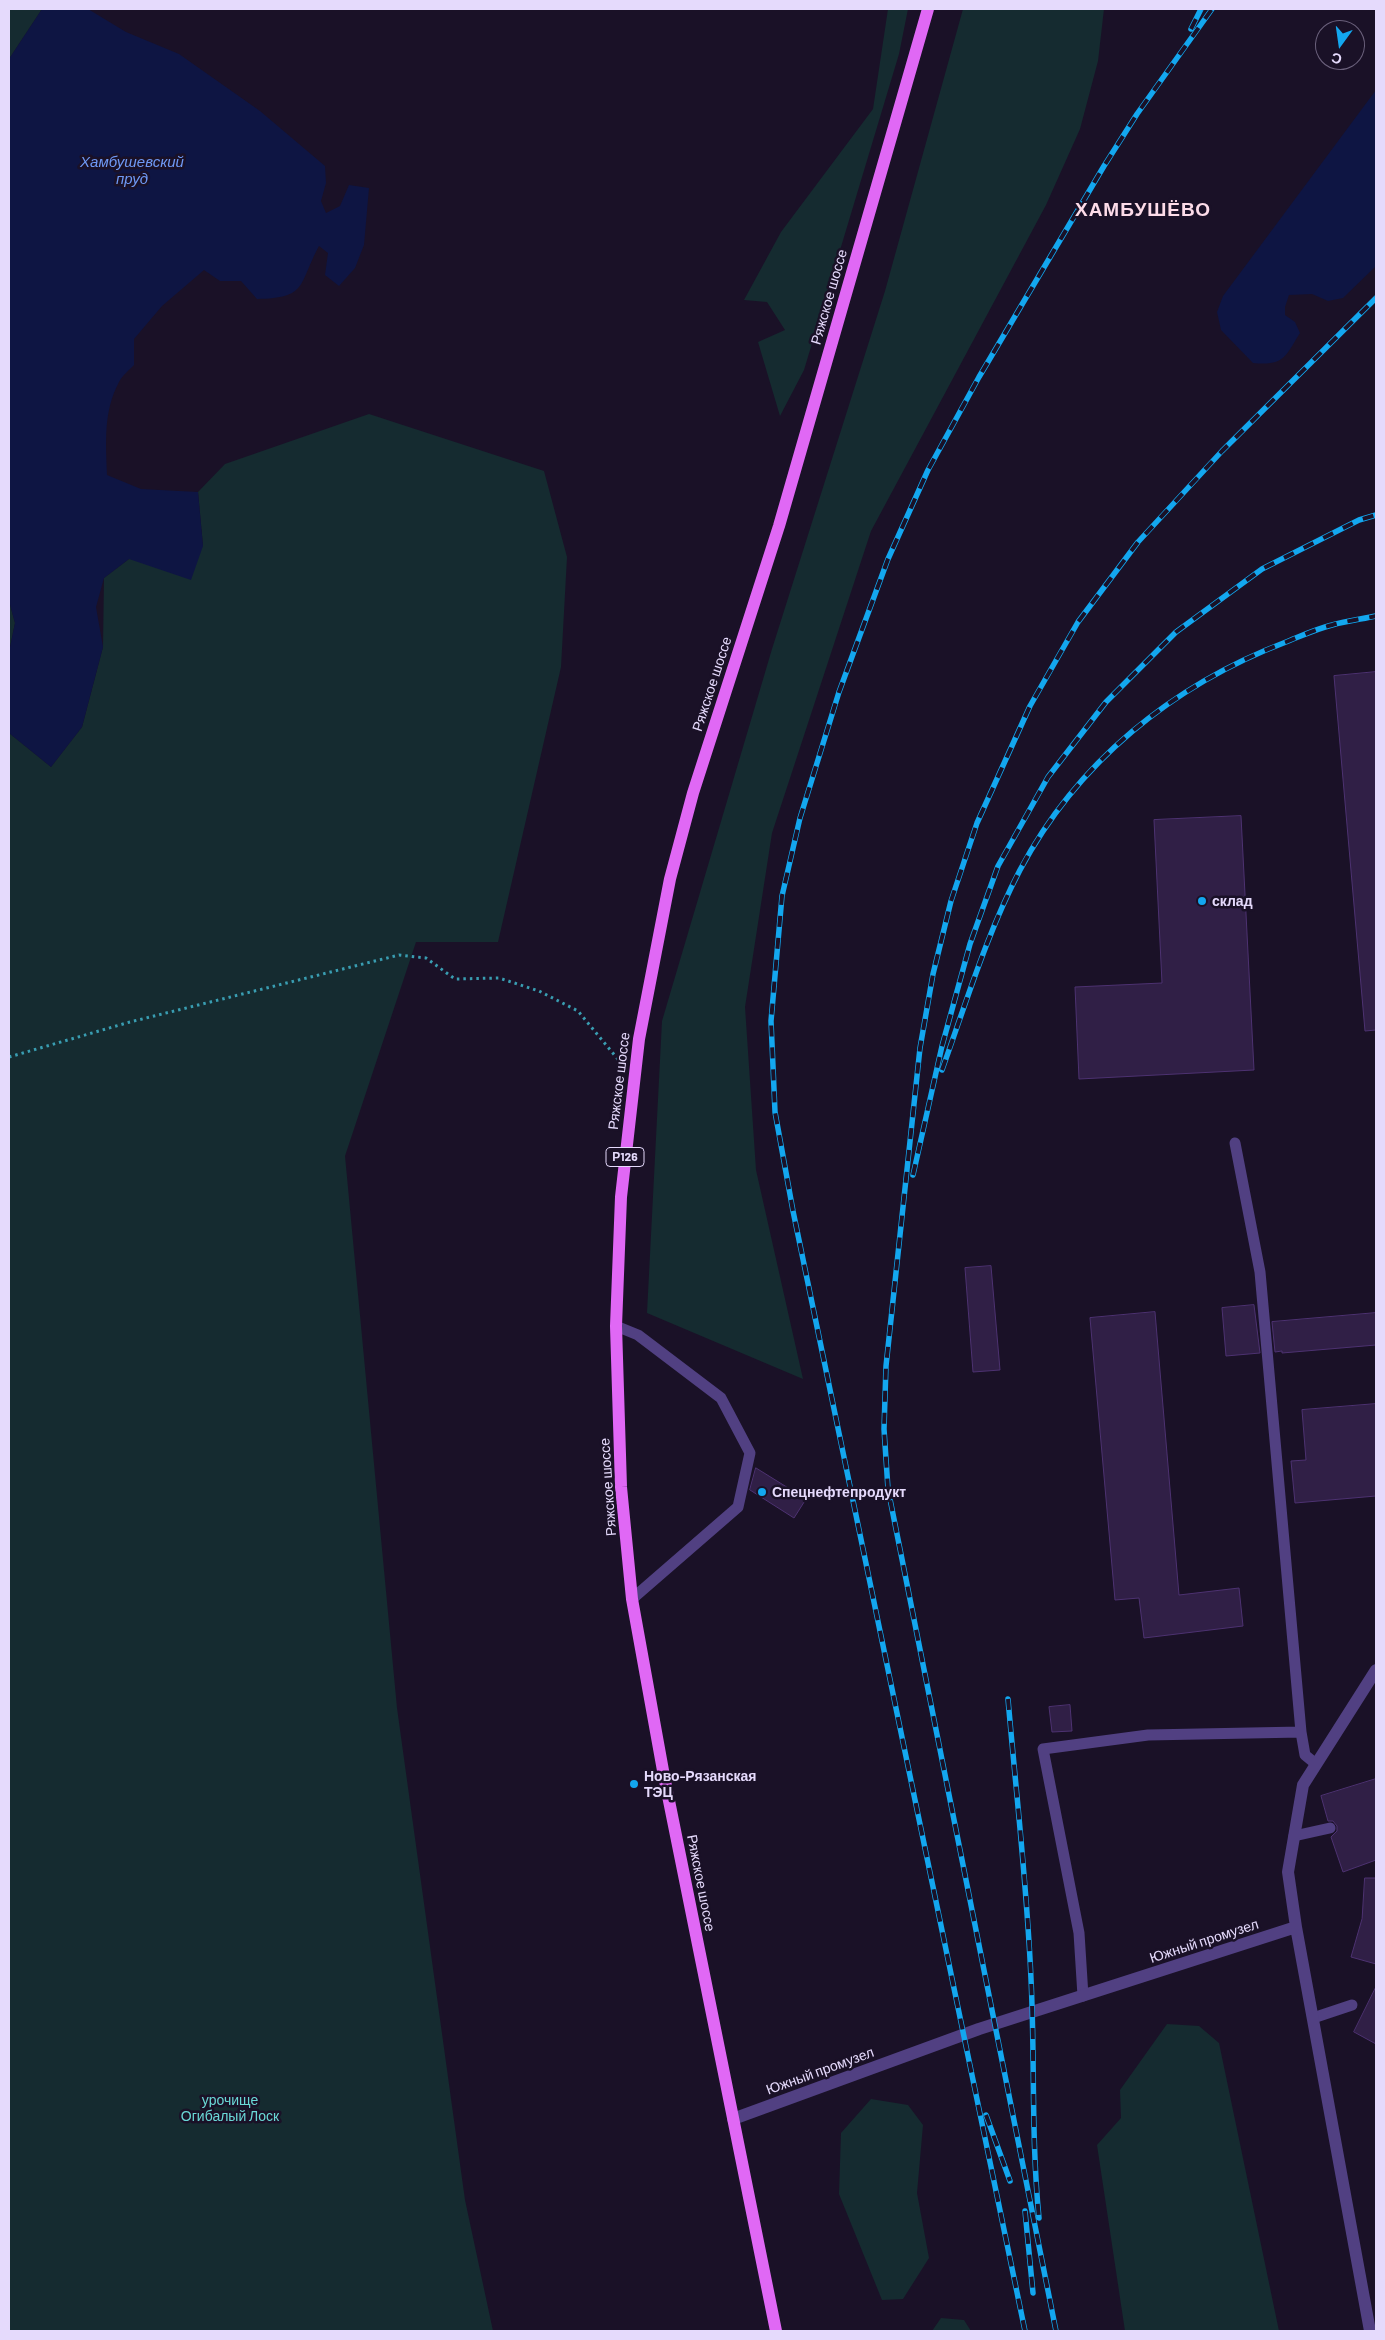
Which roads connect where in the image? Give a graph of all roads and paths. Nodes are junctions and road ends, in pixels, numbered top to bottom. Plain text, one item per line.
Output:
1 (928, 9) edge
2 (9, 1057) edge
3 (634, 1080) junction
4 (1235, 1143) dead end
5 (616, 1326) junction
6 (632, 1599) junction
7 (1376, 1670) edge
8 (1301, 1732) junction
9 (1316, 1764) junction
10 (1330, 1828) dead end
11 (1294, 1836) junction
12 (1296, 1927) junction
13 (1083, 1996) junction
14 (1352, 2005) dead end
15 (1313, 2018) junction
16 (733, 2119) junction
17 (1372, 2315) edge
18 (776, 2331) edge
19 (1370, 2331) edge

1 - 3 main road, Ряжское шоссе / Р126
2 - 3 path
3 - 5 main road, Ряжское шоссе / Р126
4 - 8 lane
5 - 6 main road, Ряжское шоссе / Р126
5 - 6 lane
6 - 16 main road, Ряжское шоссе / Р126
7 - 9 street
8 - 9 lane
8 - 13 lane
9 - 11 street
10 - 11 lane
11 - 12 street
12 - 13 street, Южный промузел
12 - 15 street
13 - 16 street, Южный промузел
14 - 15 lane
15 - 17 street
16 - 18 main road, Ряжское шоссе / Р126
17 - 19 street

